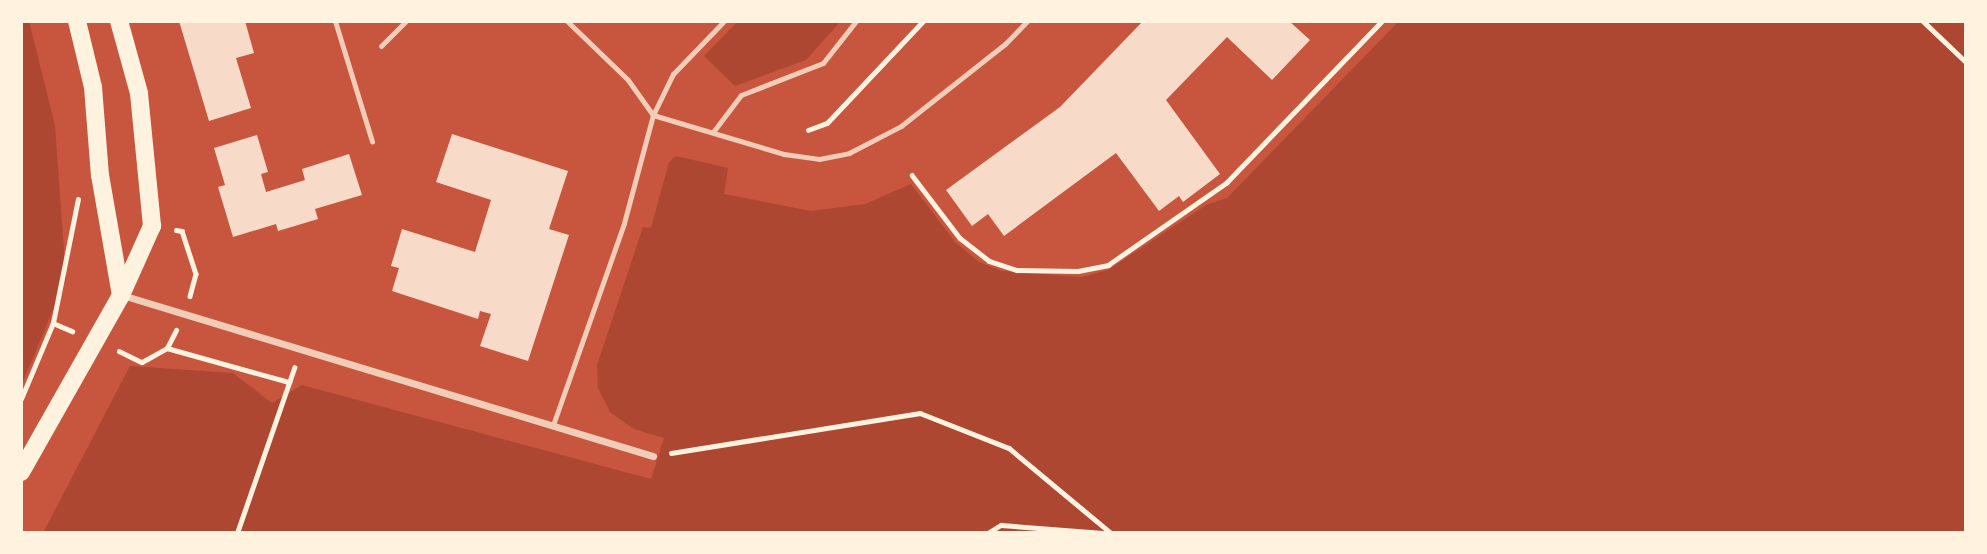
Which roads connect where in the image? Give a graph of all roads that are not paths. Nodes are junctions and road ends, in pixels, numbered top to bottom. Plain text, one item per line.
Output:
1 (77, 21) edge
2 (119, 21) edge
3 (335, 21) edge
4 (405, 21) edge
5 (567, 21) edge
6 (724, 21) edge
7 (856, 21) edge
8 (1027, 21) edge
9 (381, 46) dead end
10 (653, 115) junction
11 (713, 132) junction
12 (372, 141) dead end
13 (121, 295) junction
14 (553, 425) junction
15 (653, 456) road end
16 (21, 472) edge

1 - 13 main road
2 - 13 main road
3 - 12 lane
4 - 9 lane
5 - 10 lane
6 - 10 lane
7 - 11 lane
8 - 11 lane
10 - 11 lane
10 - 14 lane
13 - 14 street
13 - 16 main road
14 - 15 street

